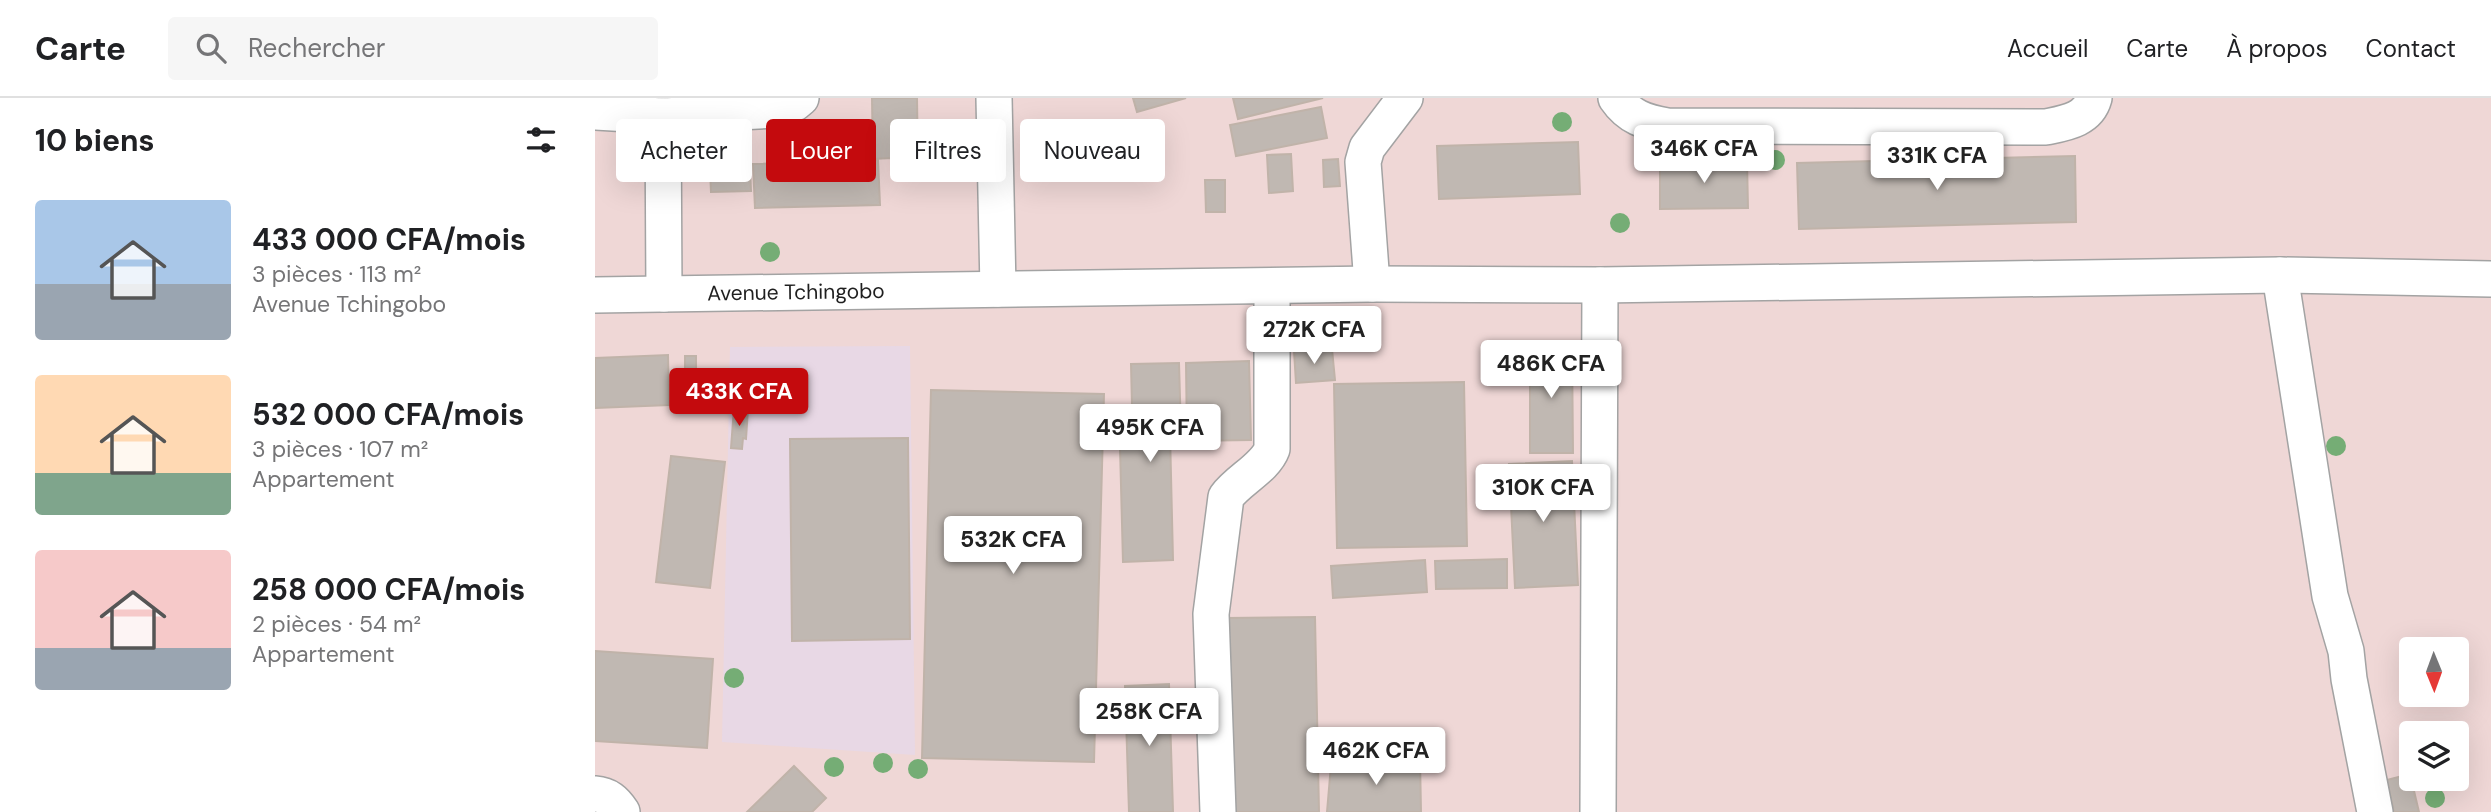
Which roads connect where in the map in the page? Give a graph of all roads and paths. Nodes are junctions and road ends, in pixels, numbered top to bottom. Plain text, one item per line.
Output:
1 (801, 98) edge
2 (994, 98) edge
3 (1405, 98) edge
4 (1616, 98) edge
5 (2094, 98) edge
6 (595, 112) edge
7 (663, 117) junction
8 (2280, 275) junction
9 (2491, 279) edge
10 (1371, 284) junction
11 (1600, 285) junction
12 (1272, 286) junction
13 (998, 289) junction
14 (664, 294) junction
15 (595, 295) edge
16 (595, 794) edge
17 (622, 812) edge
18 (1218, 812) edge
19 (1598, 812) edge
20 (2375, 812) edge

1 - 7 street
2 - 13 street
3 - 10 street
4 - 5 street
6 - 7 street
7 - 14 street
8 - 9 street, Avenue Tchingobo
8 - 11 street, Avenue Tchingobo
8 - 20 street
10 - 11 street, Avenue Tchingobo
10 - 12 street, Avenue Tchingobo
11 - 19 street
12 - 13 street, Avenue Tchingobo
12 - 18 street
13 - 14 street, Avenue Tchingobo
14 - 15 street, Avenue Tchingobo
16 - 17 street

